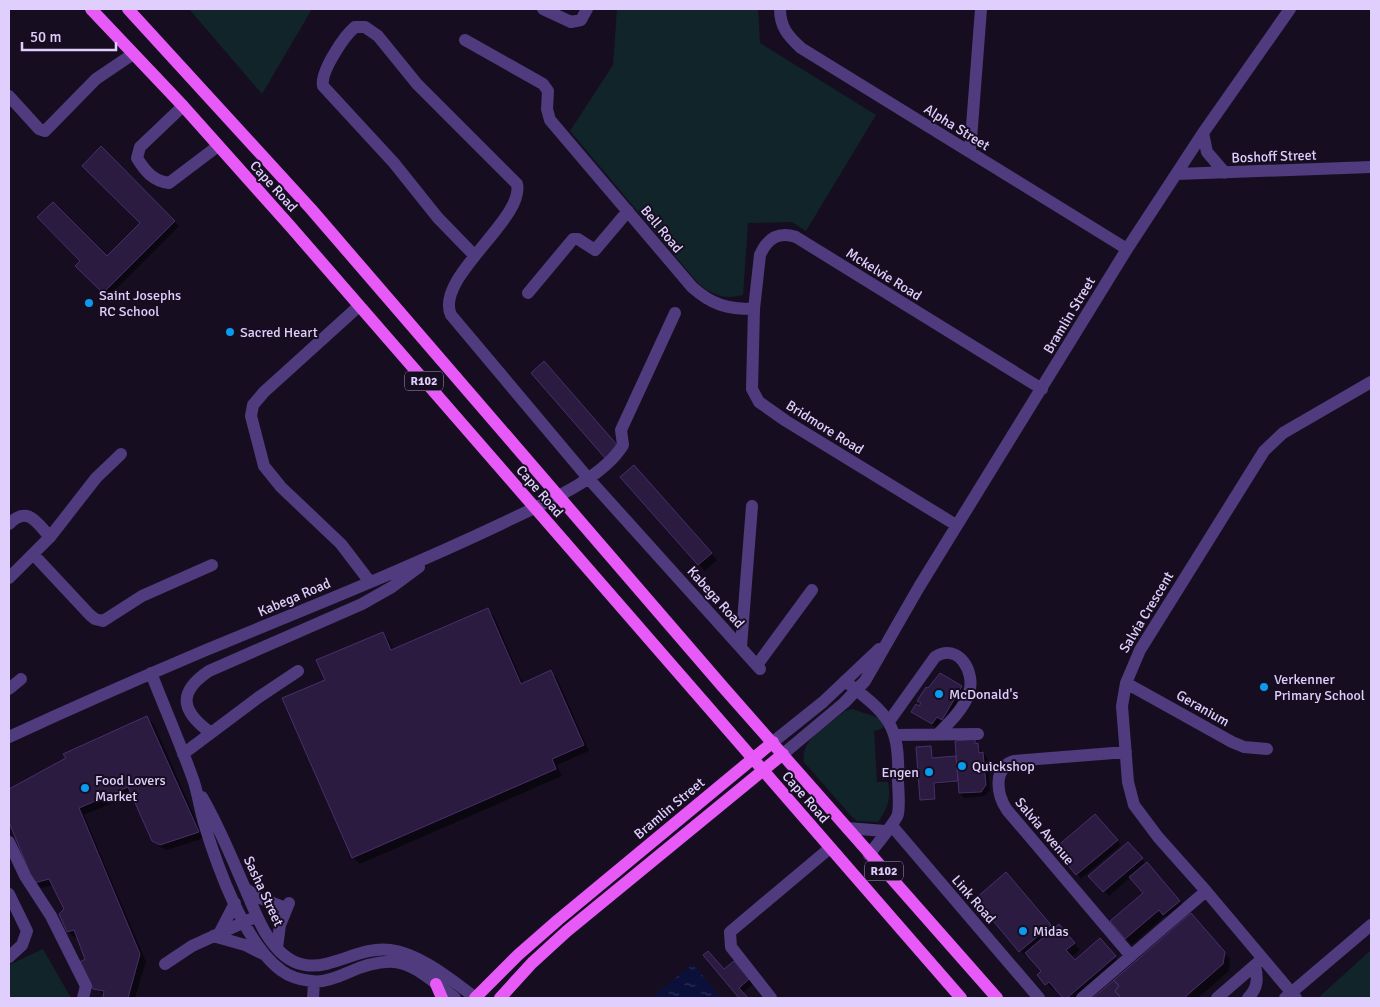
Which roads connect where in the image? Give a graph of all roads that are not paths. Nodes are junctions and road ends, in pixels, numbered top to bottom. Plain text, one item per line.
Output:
1 (91, 9) edge
2 (128, 9) edge
3 (543, 9) edge
4 (587, 9) edge
5 (981, 9) edge
6 (1290, 9) edge
7 (780, 15) edge
8 (465, 40) dead end
9 (133, 54) junction
10 (9, 96) edge
11 (183, 106) junction
12 (1203, 133) junction
13 (218, 146) junction
14 (970, 152) junction
15 (1371, 167) edge
16 (1225, 172) junction
17 (1177, 174) junction
18 (628, 211) junction
19 (1127, 249) junction
20 (474, 255) junction
21 (528, 294) dead end
22 (359, 306) junction
23 (754, 309) junction
24 (674, 313) dead end
25 (1371, 382) edge
26 (1042, 389) junction
27 (121, 454) dead end
28 (588, 478) junction
29 (558, 494) junction
30 (752, 506) dead end
31 (534, 508) junction
32 (9, 524) edge
33 (956, 525) junction
34 (50, 537) junction
35 (33, 554) junction
36 (437, 554) junction
37 (212, 565) dead end
38 (9, 578) edge
39 (370, 582) junction
40 (812, 590) dead end
41 (884, 644) junction
42 (741, 647) junction
43 (298, 671) dead end
44 (151, 673) junction
45 (21, 679) dead end
46 (845, 681) junction
47 (1126, 683) junction
48 (9, 688) edge
49 (857, 690) junction
50 (890, 720) junction
51 (212, 733) junction
52 (939, 733) junction
53 (978, 734) dead end
54 (895, 735) junction
55 (9, 737) edge
56 (773, 742) junction
57 (1267, 749) dead end
58 (1126, 752) junction
59 (183, 754) junction
60 (783, 754) junction
61 (753, 758) junction
62 (762, 769) junction
63 (194, 784) junction
64 (847, 828) junction
65 (888, 829) junction
66 (9, 842) edge
67 (830, 848) junction
68 (869, 855) junction
69 (245, 888) junction
70 (1206, 891) junction
71 (9, 894) edge
72 (236, 903) junction
73 (257, 916) junction
74 (244, 923) junction
75 (1371, 925) edge
76 (216, 935) junction
77 (277, 948) junction
78 (265, 955) junction
79 (9, 956) edge
80 (1131, 956) junction
81 (1259, 962) junction
82 (165, 964) dead end
83 (314, 982) junction
84 (436, 984) junction
85 (1290, 996) edge
86 (83, 998) edge
87 (314, 998) edge
88 (442, 998) edge
89 (455, 998) edge
90 (475, 998) edge
91 (500, 998) edge
92 (771, 998) edge
93 (961, 998) edge
94 (997, 998) edge
95 (1039, 998) edge
96 (1082, 998) edge
97 (1217, 998) edge
98 (1248, 998) edge

1 - 9 main road, Cape Road / R102
2 - 29 main road, Cape Road / R102
3 - 4 street
5 - 14 street
6 - 12 street, Bramlin Street
7 - 14 street, Alpha Street
8 - 18 street, Bell Road
9 - 10 street
9 - 11 main road, Cape Road / R102
11 - 13 main road, Cape Road / R102
11 - 13 street
12 - 16 street
12 - 17 street, Bramlin Street
13 - 22 main road, Cape Road / R102
14 - 19 street, Alpha Street
15 - 16 street, Boshoff Street
16 - 17 street, Boshoff Street
17 - 19 street, Bramlin Street
18 - 21 street
18 - 23 street, Bell Road
19 - 26 street, Bramlin Street
20 - 20 street
20 - 28 street, Kabega Road
22 - 31 main road, Cape Road / R102
22 - 39 street
23 - 26 street, Mckelvie Road
23 - 33 street, Bridmore Road
24 - 28 street
25 - 47 street, Salvia Crescent
26 - 33 street, Bramlin Street
27 - 34 street
28 - 29 street, Kabega Road
28 - 42 street, Kabega Road
29 - 31 street, Kabega Road
29 - 56 main road, Cape Road / R102
30 - 42 street
31 - 36 street, Kabega Road
31 - 61 main road, Cape Road / R102
32 - 34 street
33 - 41 street, Bramlin Street
34 - 35 street
35 - 37 street
35 - 38 street
36 - 39 street, Kabega Road
36 - 51 street
39 - 44 street, Kabega Road
40 - 42 street, Kabega Road
41 - 46 street, Bramlin Street
41 - 49 street, Bramlin Street
43 - 51 street
44 - 55 street, Kabega Road
44 - 59 street, Sasha Street
45 - 48 street
46 - 49 street
46 - 56 street, Bramlin Street
47 - 57 street, Geranium
47 - 58 street, Salvia Crescent
49 - 50 street
49 - 60 street, Bramlin Street
50 - 52 street
50 - 54 street
51 - 59 street
52 - 53 street
52 - 54 street
54 - 65 street
56 - 60 main road, Cape Road / R102
56 - 61 main road, Bramlin Street
58 - 70 street, Salvia Crescent
58 - 80 street, Salvia Avenue
59 - 63 street, Sasha Street
60 - 62 main road, Bramlin Street
60 - 64 main road, Cape Road / R102
61 - 62 main road, Cape Road / R102
61 - 90 main road, Bramlin Street
62 - 67 main road, Cape Road / R102
62 - 91 main road, Bramlin Street
63 - 69 street, Sasha Street
63 - 72 street, Sasha Street
64 - 65 street
64 - 68 main road, Cape Road / R102
65 - 68 street
65 - 95 street, Link Road
66 - 86 street
67 - 92 street
67 - 93 main road, Cape Road / R102
68 - 94 main road, Cape Road / R102
69 - 73 street, Sasha Street
69 - 77 street
70 - 80 street
70 - 81 street, Salvia Crescent
71 - 79 street
72 - 74 street, Sasha Street
72 - 76 street
73 - 74 street
73 - 77 street, Sasha Street
74 - 76 street
74 - 78 street, Sasha Street
75 - 85 street
76 - 78 street
76 - 82 street
77 - 90 street, Sasha Street
78 - 83 street, Sasha Street
80 - 96 street
81 - 85 street, Salvia Crescent
81 - 97 street
81 - 98 street
83 - 84 street
83 - 87 street
84 - 88 main road
84 - 89 street

